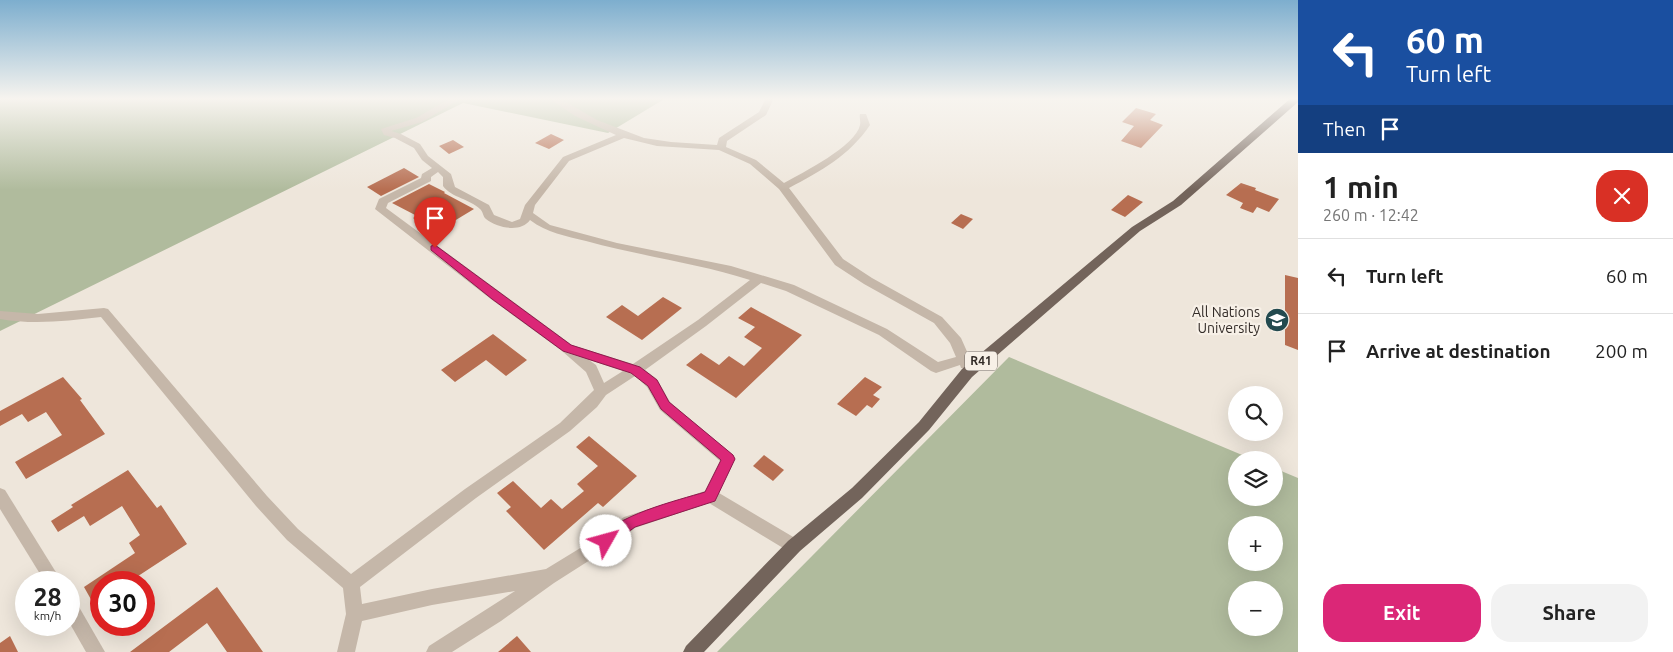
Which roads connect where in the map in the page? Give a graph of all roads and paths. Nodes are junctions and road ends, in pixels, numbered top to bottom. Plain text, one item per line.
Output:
1 (388, 128) edge
2 (612, 128) edge
3 (738, 128) edge
4 (863, 128) edge
5 (1262, 128) edge
6 (625, 134) junction
7 (721, 148) junction
8 (439, 168) junction
9 (783, 187) junction
10 (528, 214) junction
11 (760, 278) junction
12 (0, 315) edge
13 (567, 348) junction
14 (964, 359) junction
15 (636, 370) junction
16 (967, 372) junction
17 (601, 391) junction
18 (0, 495) edge
19 (710, 496) junction
20 (794, 546) junction
21 (47, 571) edge
22 (549, 577) junction
23 (351, 584) junction
24 (355, 614) junction
25 (80, 625) edge
26 (96, 652) edge
27 (346, 652) edge
28 (436, 652) edge
29 (692, 652) edge

1 - 8 street
2 - 6 street
3 - 7 street
4 - 9 street
5 - 16 main road, R41
6 - 7 street
6 - 10 street
7 - 9 street
8 - 10 street
8 - 13 street
9 - 14 street
10 - 11 street
11 - 14 street
11 - 15 street
12 - 23 street
13 - 15 street
13 - 17 street
14 - 16 street
15 - 17 street
15 - 19 street
16 - 20 main road, R41
17 - 23 street
18 - 21 street
19 - 20 street
19 - 22 street
20 - 29 main road, R41
22 - 24 street
22 - 28 street
23 - 24 street
24 - 27 street
25 - 26 street

